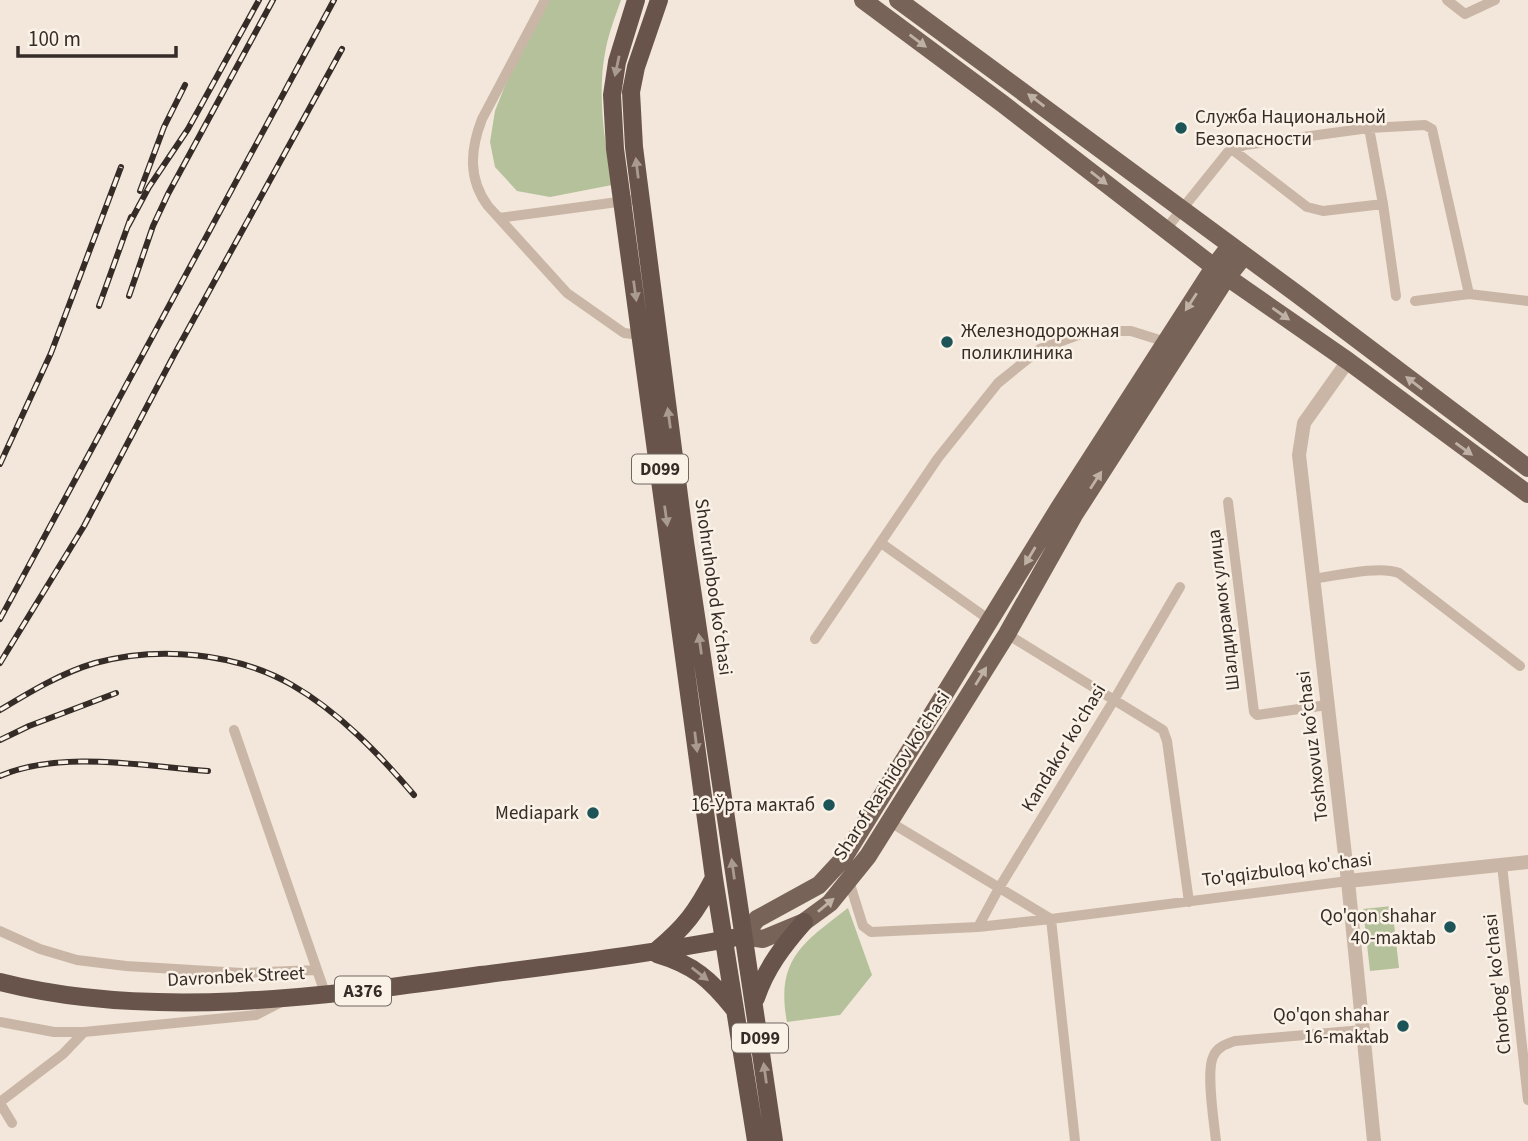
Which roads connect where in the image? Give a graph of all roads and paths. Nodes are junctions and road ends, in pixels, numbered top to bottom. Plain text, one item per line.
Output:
1 (545, 0) edge
2 (636, 0) edge
3 (659, 0) edge
4 (863, 0) edge
5 (898, 0) edge
6 (1447, 0) edge
7 (1495, 0) edge
8 (1369, 128) junction
9 (1233, 150) junction
10 (632, 200) junction
11 (1383, 204) junction
12 (1181, 209) junction
13 (499, 218) junction
14 (1166, 229) junction
15 (1237, 251) junction
16 (1221, 272) junction
17 (1469, 294) junction
18 (1395, 296) dead end
19 (1415, 301) dead end
20 (1528, 301) edge
21 (642, 335) junction
22 (1166, 342) junction
23 (1348, 361) junction
24 (1528, 468) edge
25 (1528, 494) edge
26 (1228, 502) dead end
27 (881, 543) junction
28 (1313, 579) junction
29 (1180, 587) dead end
30 (991, 621) junction
31 (1007, 634) junction
32 (815, 639) dead end
33 (1520, 666) dead end
34 (1114, 700) junction
35 (940, 703) junction
36 (1327, 705) junction
37 (957, 714) junction
38 (234, 730) dead end
39 (890, 822) junction
40 (1528, 862) edge
41 (1502, 865) junction
42 (714, 878) junction
43 (849, 881) junction
44 (1348, 881) junction
45 (999, 888) junction
46 (1189, 902) junction
47 (1051, 919) junction
48 (804, 922) junction
49 (978, 927) junction
50 (0, 930) edge
51 (743, 936) junction
52 (724, 940) junction
53 (653, 953) junction
54 (317, 970) junction
55 (0, 982) edge
56 (325, 993) junction
57 (294, 996) junction
58 (754, 1001) junction
59 (736, 1012) junction
60 (0, 1022) edge
61 (1363, 1030) junction
62 (84, 1032) junction
63 (1528, 1100) edge
64 (0, 1102) edge
65 (12, 1123) dead end
66 (756, 1141) edge
67 (774, 1141) edge
68 (1075, 1141) edge
69 (1216, 1141) edge
70 (1374, 1141) edge

1 - 13 street
2 -> 10 highway, Shohruhobod koʻchasi / D099
10 -> 3 highway, Shohruhobod koʻchasi / D099
4 -> 14 main road
12 -> 5 main road
6 - 7 street
8 - 9 street
8 - 11 street
8 - 17 street
9 - 11 street
9 - 12 street
10 - 13 street
10 -> 21 highway, Shohruhobod koʻchasi / D099
51 -> 10 highway, Shohruhobod koʻchasi / D099
11 - 18 street
12 - 14 street
12 - 15 main road
13 - 21 street
14 - 16 main road
15 - 16 main road, Sharof Rashidov ko'chasi
24 -> 15 main road
16 -> 22 main road, Sharof Rashidov ko'chasi
16 -> 23 main road
31 -> 16 main road, Sharof Rashidov ko'chasi
17 - 19 street
17 - 20 street
21 -> 42 highway, Shohruhobod koʻchasi / D099
22 - 27 street
22 -> 30 main road, Sharof Rashidov ko'chasi
23 -> 25 main road
23 - 28 street, Toshxovuz koʻchasi
26 - 36 street, Шалдирамок улица
27 - 30 street
27 - 32 street
28 - 33 street
28 - 36 street, Toshxovuz koʻchasi
29 - 34 street, Kandakor ko'chasi
30 - 35 main road, Sharof Rashidov ko'chasi
31 - 34 street
37 -> 31 main road, Sharof Rashidov ko'chasi
34 - 45 street, Kandakor ko'chasi
34 - 46 street
35 - 37 main road
35 - 51 main road, Sharof Rashidov ko'chasi
36 - 44 street, Toshxovuz koʻchasi
37 - 39 main road, Sharof Rashidov ko'chasi
38 - 54 street
39 - 43 main road, Sharof Rashidov ko'chasi
39 - 45 street
40 - 41 street, To'qqizbuloq ko'chasi
41 - 44 street, To'qqizbuloq ko'chasi
41 - 63 street, Chorbog' ko'chasi
42 - 52 highway, Shohruhobod koʻchasi / D099
42 - 53 highway
48 -> 43 main road, Sharof Rashidov ko'chasi
43 - 49 street, To'qqizbuloq ko'chasi
44 - 46 street, To'qqizbuloq ko'chasi
44 - 61 street, Toshxovuz koʻchasi
45 - 47 street
45 - 49 street, Kandakor ko'chasi
46 - 47 street, To'qqizbuloq ko'chasi
47 - 49 street, To'qqizbuloq ko'chasi
47 - 68 street
48 - 51 main road, Sharof Rashidov ko'chasi
48 - 58 highway
50 - 54 street
51 - 52 highway, Davronbek Street
51 - 58 highway, Shohruhobod koʻchasi / D099
52 - 53 highway, Davronbek Street / A376
52 - 59 highway, Shohruhobod koʻchasi / D099
53 - 56 highway, Davronbek Street / A376
53 -> 59 highway
54 - 56 street
55 - 57 highway, Davronbek Street / A376
56 - 57 highway, Davronbek Street / A376
57 - 62 street
67 -> 58 highway, Shohruhobod koʻchasi / D099
59 - 66 highway, Shohruhobod koʻchasi / D099
60 - 62 street
61 - 69 street
61 - 70 street, Toshxovuz koʻchasi
62 - 64 street
64 - 65 street

